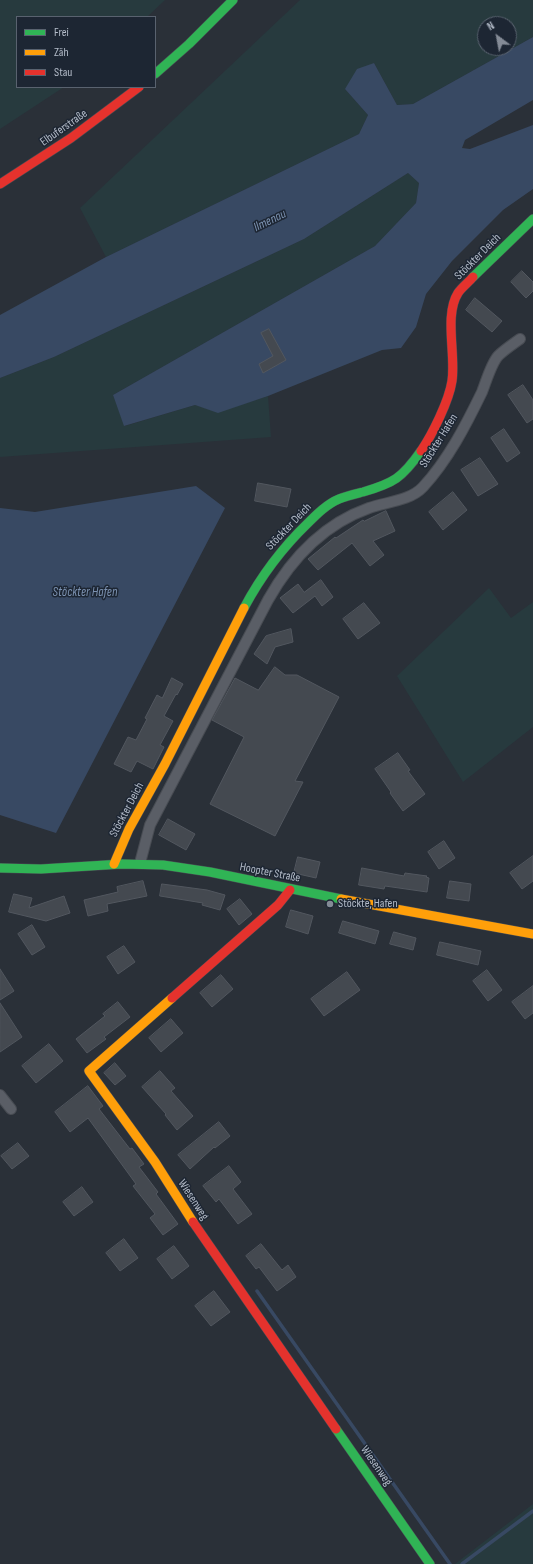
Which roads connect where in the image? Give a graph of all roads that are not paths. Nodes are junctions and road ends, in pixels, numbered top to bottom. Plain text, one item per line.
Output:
1 (233, 0) edge
2 (156, 73) edge
3 (138, 88) edge
4 (0, 184) edge
5 (533, 219) edge
6 (520, 339) dead end
7 (140, 863) junction
8 (114, 864) junction
9 (0, 868) edge
10 (290, 890) junction
11 (533, 934) edge
12 (0, 1095) edge
13 (12, 1110) dead end
14 (430, 1564) edge

1 - 2 street
3 - 4 street, Elbuferstraße
5 - 8 street, Stöckter Deich
6 - 7 street, Stöckter Hafen
7 - 8 street, Hoopter Straße
7 - 10 street, Hoopter Straße
8 - 9 street, Hoopter Straße
10 - 11 street, Hoopter Straße
10 - 14 street, Wiesenweg
12 - 13 street

